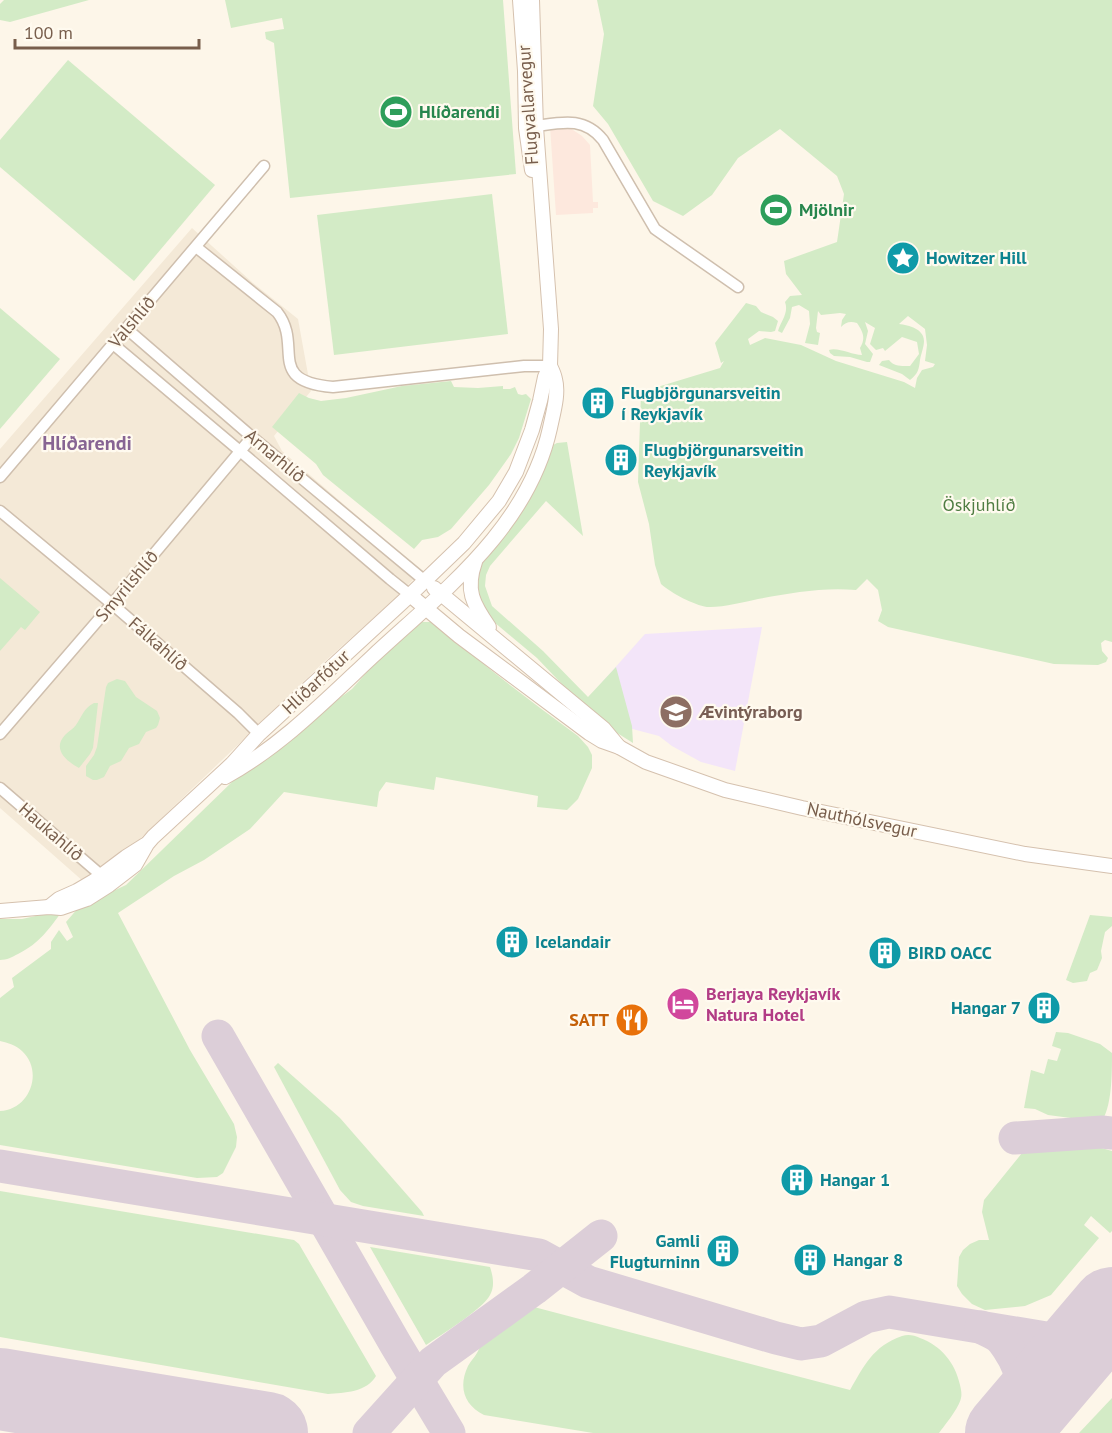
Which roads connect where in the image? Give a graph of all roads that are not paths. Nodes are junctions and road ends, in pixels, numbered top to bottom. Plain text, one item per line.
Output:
1 (520, 0) edge
2 (532, 0) edge
3 (531, 127) junction
4 (264, 166) dead end
5 (196, 247) junction
6 (738, 286) dead end
7 (127, 329) junction
8 (113, 344) junction
9 (550, 366) junction
10 (252, 437) junction
11 (240, 451) junction
12 (0, 477) edge
13 (0, 511) edge
14 (476, 560) junction
15 (425, 581) junction
16 (441, 594) junction
17 (410, 595) junction
18 (112, 604) junction
19 (426, 608) junction
20 (503, 646) junction
21 (0, 734) edge
22 (259, 734) junction
23 (619, 747) junction
24 (209, 786) junction
25 (0, 788) edge
26 (147, 844) junction
27 (1112, 866) edge
28 (102, 876) junction
29 (49, 907) junction
30 (0, 911) edge

1 - 3 street, Flugvallarvegur
2 - 3 street, Flugvallarvegur
3 - 6 street
3 - 9 street, Flugvallarvegur
4 - 5 street, Valshlíð
5 - 7 street, Valshlíð
5 - 9 street
7 - 8 street, Valshlíð
7 - 10 street, Arnarhlíð
8 - 11 street, Arnarhlíð
8 - 12 street, Valshlíð
9 - 14 street, Flugvallarvegur
9 - 15 street, Flugvallarvegur
10 - 11 street, Smyrilshlíð
10 - 15 street, Arnarhlíð
11 - 17 street, Arnarhlíð
11 - 18 street, Smyrilshlíð
13 - 18 street, Fálkahlíð
14 - 16 street, Flugvallarvegur
14 - 20 street
15 - 16 street, Nauthólsvegur
15 - 17 street, Hlíðarfótur
16 - 19 street, Flugvallarvegur
16 - 20 street, Nauthólsvegur
17 - 19 street, Nauthólsvegur
17 - 22 street, Hlíðarfótur
18 - 21 street, Smyrilshlíð
18 - 22 street, Fálkahlíð
19 - 23 street, Nauthólsvegur
19 - 24 street, Hlíðarfótur
20 - 23 street, Nauthólsvegur
22 - 24 street, Hlíðarfótur
23 - 27 street, Nauthólsvegur
24 - 26 street, Hlíðarfótur
25 - 28 street, Haukahlíð
26 - 28 street, Hlíðarfótur
26 - 29 street, Hlíðarfótur
28 - 29 street, Hlíðarfótur
29 - 30 street, Hlíðarfótur

